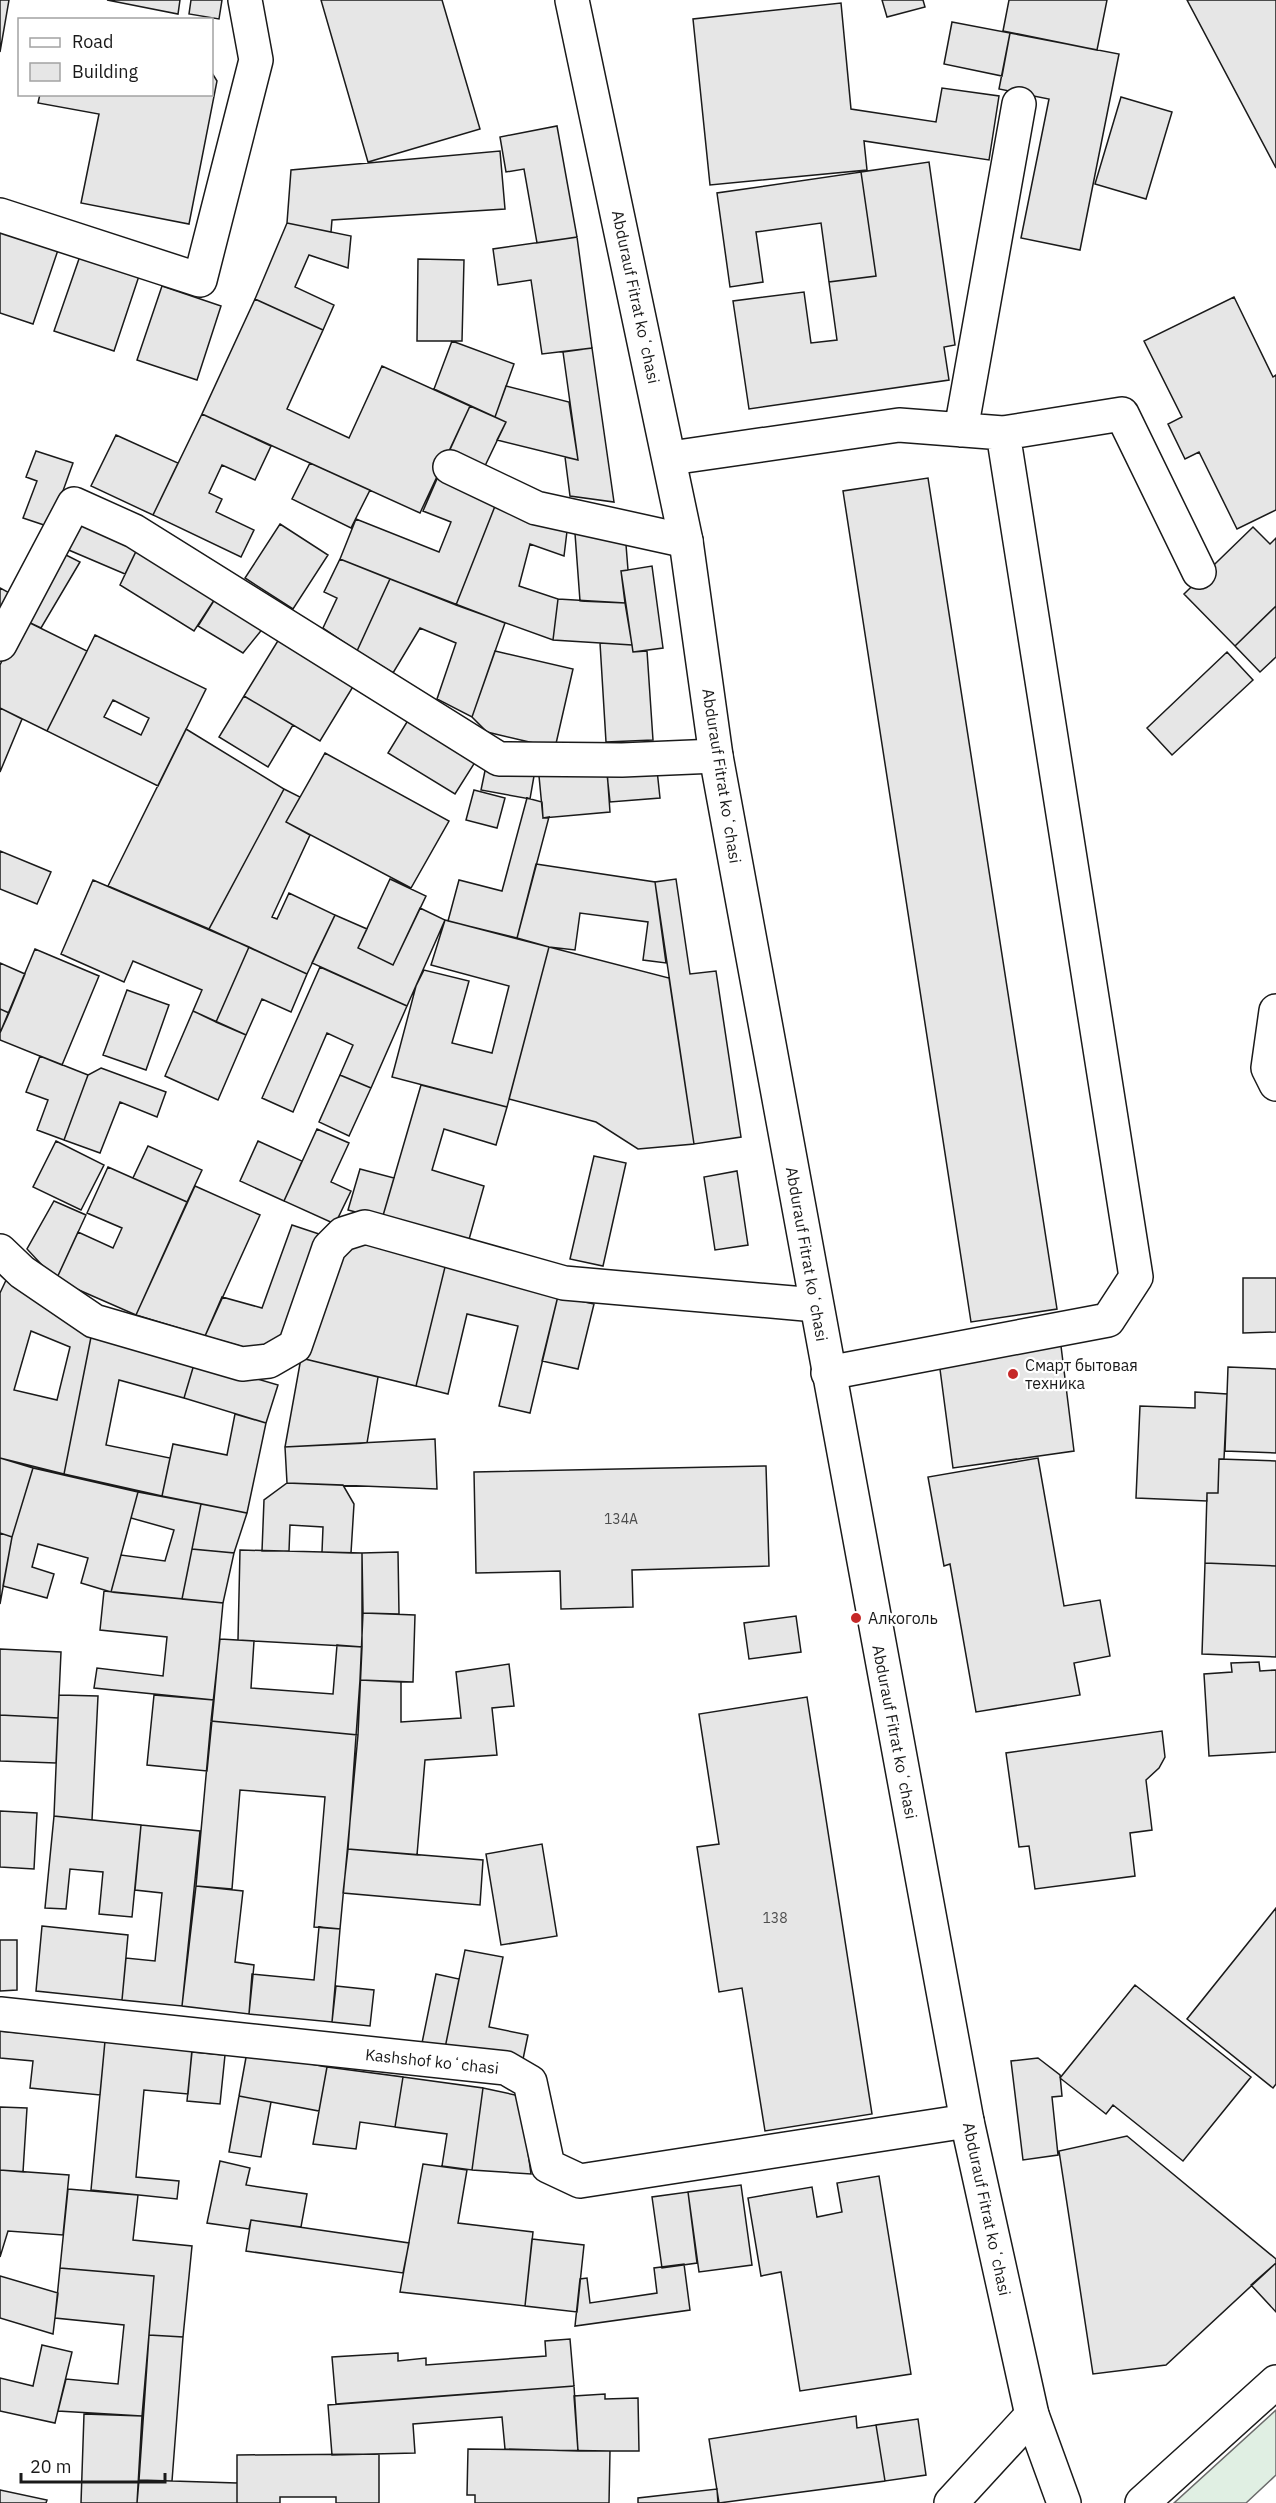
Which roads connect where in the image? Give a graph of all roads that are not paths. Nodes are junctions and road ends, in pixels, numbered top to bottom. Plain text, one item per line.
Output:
1 (245, 0) edge
2 (572, 0) edge
3 (1019, 104) dead end
4 (0, 215) edge
5 (961, 430) junction
6 (1003, 433) junction
7 (671, 458) junction
8 (450, 467) dead end
9 (687, 541) junction
10 (1199, 572) dead end
11 (0, 644) edge
12 (716, 756) junction
13 (1276, 1011) edge
14 (1276, 1084) edge
15 (0, 1251) edge
16 (816, 1305) junction
17 (828, 1373) junction
18 (0, 2014) edge
19 (967, 2121) junction
20 (1276, 2382) edge
21 (1032, 2415) junction
22 (951, 2503) edge
23 (1064, 2503) edge
24 (1142, 2503) edge

1 - 4 street
2 - 7 street, Abdurauf Fitrat koʻchasi
3 - 5 street
5 - 6 street
5 - 7 street
6 - 10 street
6 - 17 street
7 - 9 street, Abdurauf Fitrat koʻchasi
8 - 9 street
9 - 12 street, Abdurauf Fitrat koʻchasi
11 - 12 street
12 - 16 street, Abdurauf Fitrat koʻchasi
13 - 14 street
15 - 16 street
16 - 17 street, Abdurauf Fitrat koʻchasi
17 - 19 street, Abdurauf Fitrat koʻchasi
18 - 19 street, Kashshof koʻchasi
19 - 21 street, Abdurauf Fitrat koʻchasi
20 - 24 street
21 - 22 street
21 - 23 street, Abdurauf Fitrat koʻchasi

